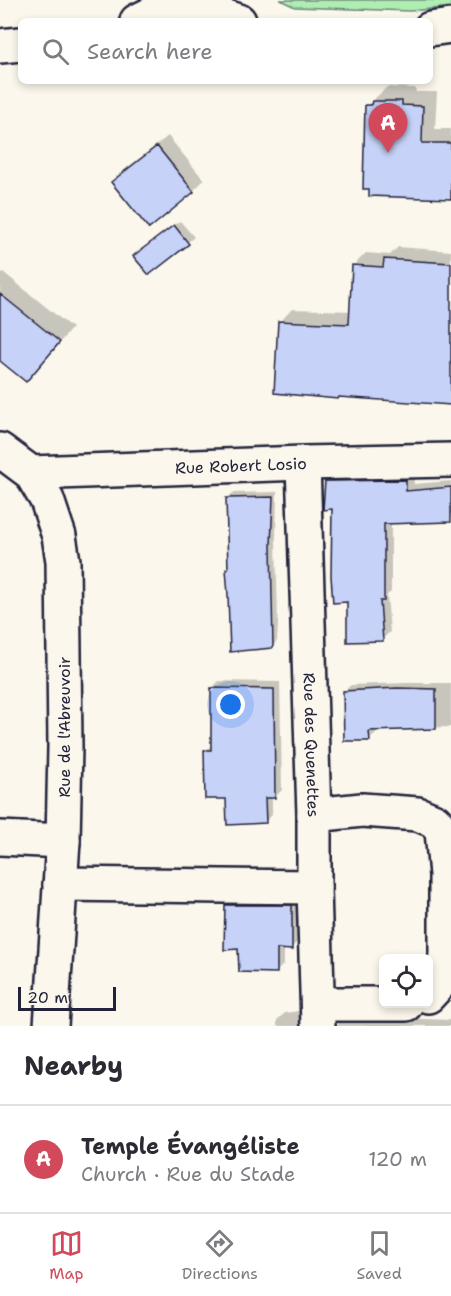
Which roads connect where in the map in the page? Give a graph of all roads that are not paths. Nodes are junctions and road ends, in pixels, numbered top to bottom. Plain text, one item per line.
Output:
1 (174, 1) edge
2 (142, 18) edge
3 (228, 18) edge
4 (451, 26) edge
5 (433, 29) edge
6 (18, 44) edge
7 (0, 46) edge
8 (0, 450) edge
9 (451, 460) edge
10 (303, 463) junction
11 (31, 473) junction
12 (314, 815) junction
13 (0, 838) edge
14 (63, 841) junction
15 (60, 885) junction
16 (314, 887) junction
17 (433, 991) edge
18 (379, 1007) edge
19 (318, 1015) edge
20 (51, 1026) edge

1 - 2 street
1 - 3 street
4 - 5 street
6 - 7 street
8 - 11 street, Rue de l'Abreuvoir
9 - 10 street, Rue Robert Losio
10 - 11 street, Rue Robert Losio
10 - 12 street, Rue des Quenettes
11 - 14 street, Rue de l'Abreuvoir
12 - 16 street, Rue des Quenettes
12 - 17 street
13 - 14 street
14 - 15 street, Rue de l'Abreuvoir
15 - 16 street
15 - 20 street, Rue de l'Abreuvoir
16 - 19 street, Rue des Quenettes
18 - 19 street

